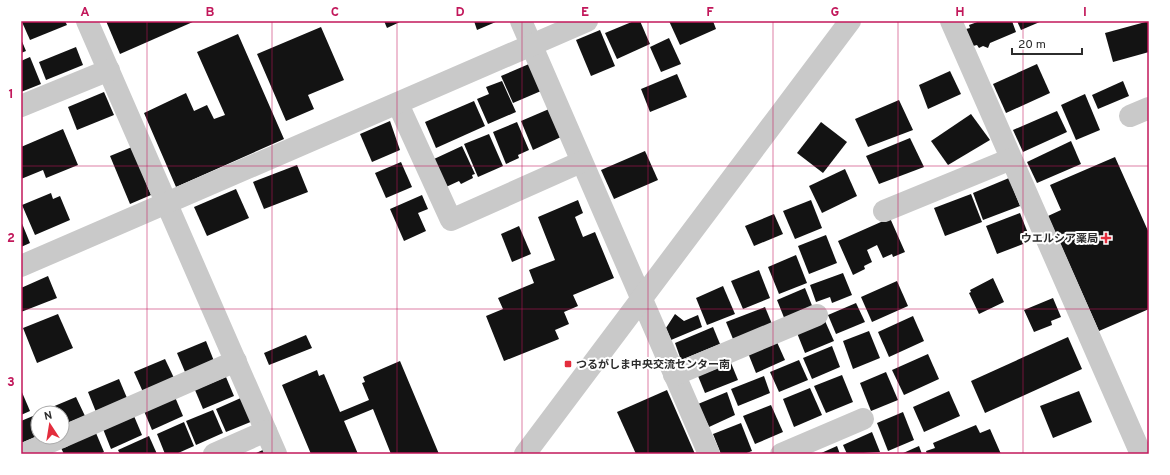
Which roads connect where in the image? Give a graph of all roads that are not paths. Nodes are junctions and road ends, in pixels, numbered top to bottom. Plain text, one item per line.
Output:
1 (87, 21) edge
2 (521, 21) edge
3 (587, 21) edge
4 (850, 21) edge
5 (951, 21) edge
6 (531, 45) junction
7 (108, 70) junction
8 (398, 104) junction
9 (21, 106) edge
10 (1011, 159) junction
11 (581, 162) junction
12 (167, 204) junction
13 (884, 211) dead end
14 (21, 266) edge
15 (641, 301) junction
16 (817, 315) dead end
17 (236, 361) junction
18 (674, 375) junction
19 (863, 419) dead end
20 (266, 431) junction
21 (70, 434) edge
22 (44, 445) edge
23 (23, 454) edge
24 (214, 454) edge
25 (276, 454) edge
26 (526, 454) edge
27 (708, 454) edge
28 (781, 454) edge
29 (1141, 454) edge

1 - 7 street
2 - 6 street
3 - 6 street
4 - 15 street
5 - 10 street
6 - 8 street
6 - 11 street
7 - 9 street
7 - 12 street
8 - 11 street
8 - 12 street
10 - 13 street
10 - 29 street
11 - 15 street
12 - 14 street
12 - 17 street
15 - 18 street
15 - 26 street
16 - 18 street
17 - 20 street
17 - 21 street
18 - 27 street
19 - 28 street
20 - 24 street
20 - 25 street
22 - 23 street

